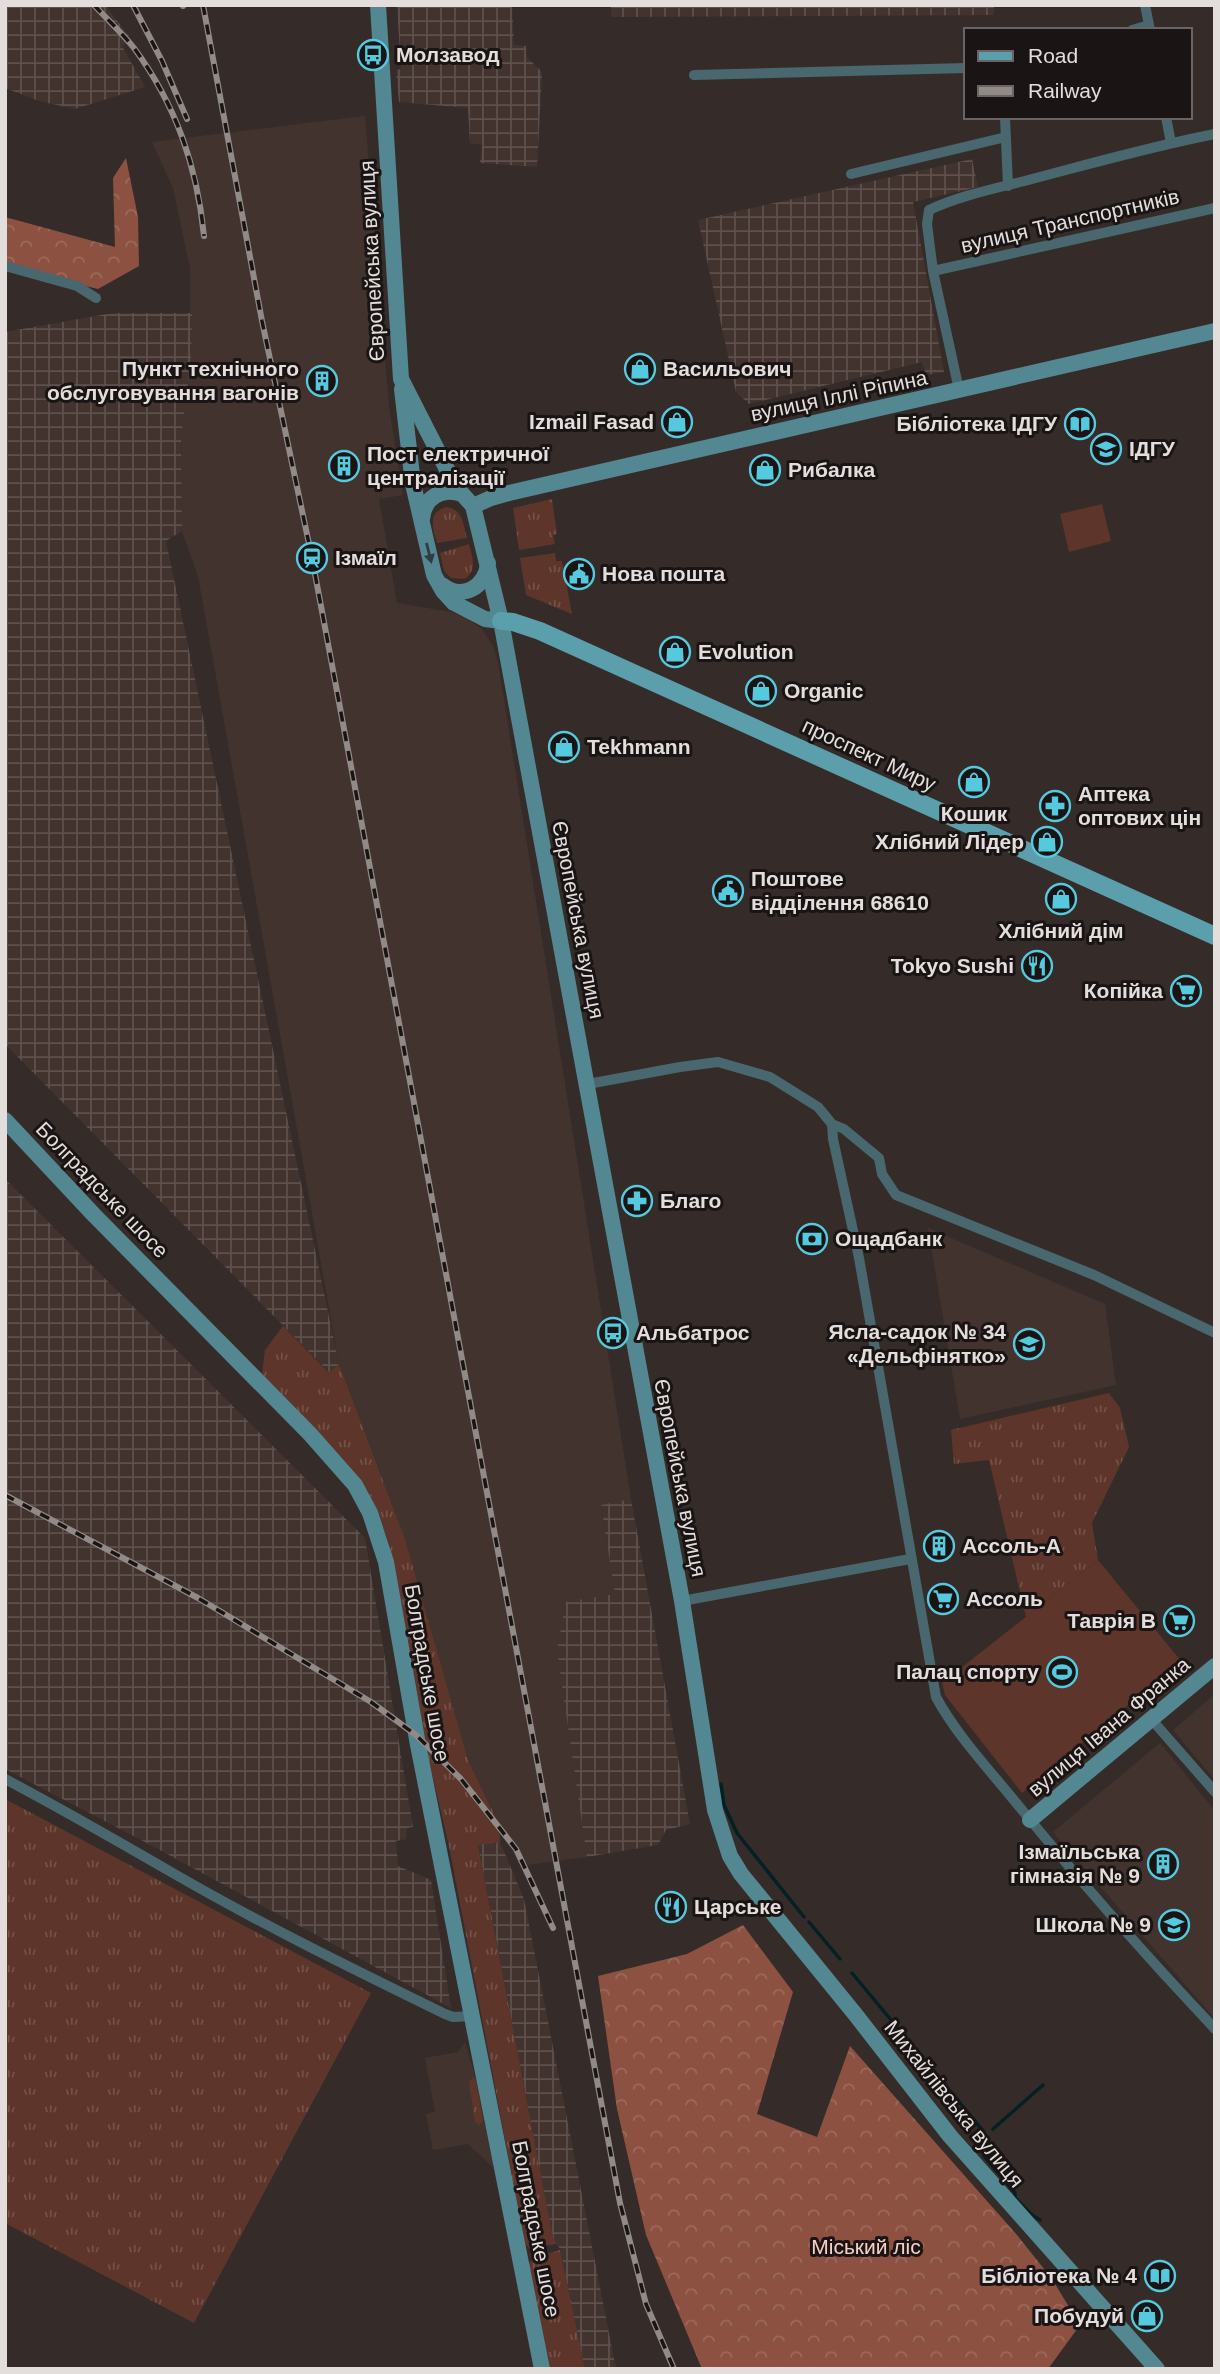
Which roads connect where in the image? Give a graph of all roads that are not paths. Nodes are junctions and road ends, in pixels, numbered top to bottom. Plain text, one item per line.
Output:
1 (378, 5) edge
2 (1145, 5) edge
3 (1149, 27) edge
4 (964, 68) edge
5 (694, 75) dead end
6 (1004, 119) edge
7 (1166, 119) edge
8 (1215, 134) edge
9 (1006, 138) junction
10 (1171, 143) junction
11 (851, 174) dead end
12 (1009, 186) junction
13 (1215, 208) edge
14 (5, 266) edge
15 (933, 271) junction
16 (96, 298) dead end
17 (1215, 331) edge
18 (401, 379) junction
19 (959, 390) junction
20 (428, 432) junction
21 (408, 439) junction
22 (468, 500) junction
23 (422, 524) junction
24 (487, 557) junction
25 (438, 581) junction
26 (502, 621) junction
27 (1215, 936) edge
28 (588, 1084) junction
29 (5, 1120) edge
30 (832, 1124) junction
31 (1213, 1332) edge
32 (910, 1559) junction
33 (682, 1601) junction
34 (1215, 1666) edge
35 (1152, 1720) junction
36 (5, 1779) edge
37 (1215, 1792) edge
38 (1030, 1820) junction
39 (730, 1856) joint
40 (473, 2016) junction
41 (1215, 2029) edge
42 (542, 2369) edge
43 (1157, 2369) edge

1 - 18 main road, Європейська вулиця
2 - 3 street
4 - 5 street
6 - 9 street
7 - 10 street
8 - 10 street
9 - 11 street
9 - 12 street
10 - 12 street
12 - 15 street
13 - 15 street, вулиця Транспортників
14 - 16 street
15 - 19 street
17 - 19 main road, вулиця Іллі Ріпина
18 - 20 main road, Європейська вулиця
18 - 21 main road
19 - 22 main road, вулиця Іллі Ріпина
20 - 21 main road
20 - 22 main road, Європейська вулиця
21 - 23 main road
22 - 23 main road, вулиця Іллі Ріпина
22 - 24 main road, Європейська вулиця
23 -> 25 main road
24 - 25 main road
24 - 26 main road, Європейська вулиця
25 - 26 main road
26 - 27 main road, проспект Миру
26 - 28 main road, Європейська вулиця
28 - 30 street
28 - 33 main road, Європейська вулиця
29 - 40 main road, Болградське шосе
30 - 31 street
30 - 32 street
32 - 33 street
32 - 38 street
33 - 39 main road, Європейська вулиця
34 - 35 main road, вулиця Івана Франка
35 - 37 street
35 - 38 main road, вулиця Івана Франка
36 - 40 street
38 - 41 street
39 - 43 main road, Михайлівська вулиця
40 - 42 main road, Болградське шосе

